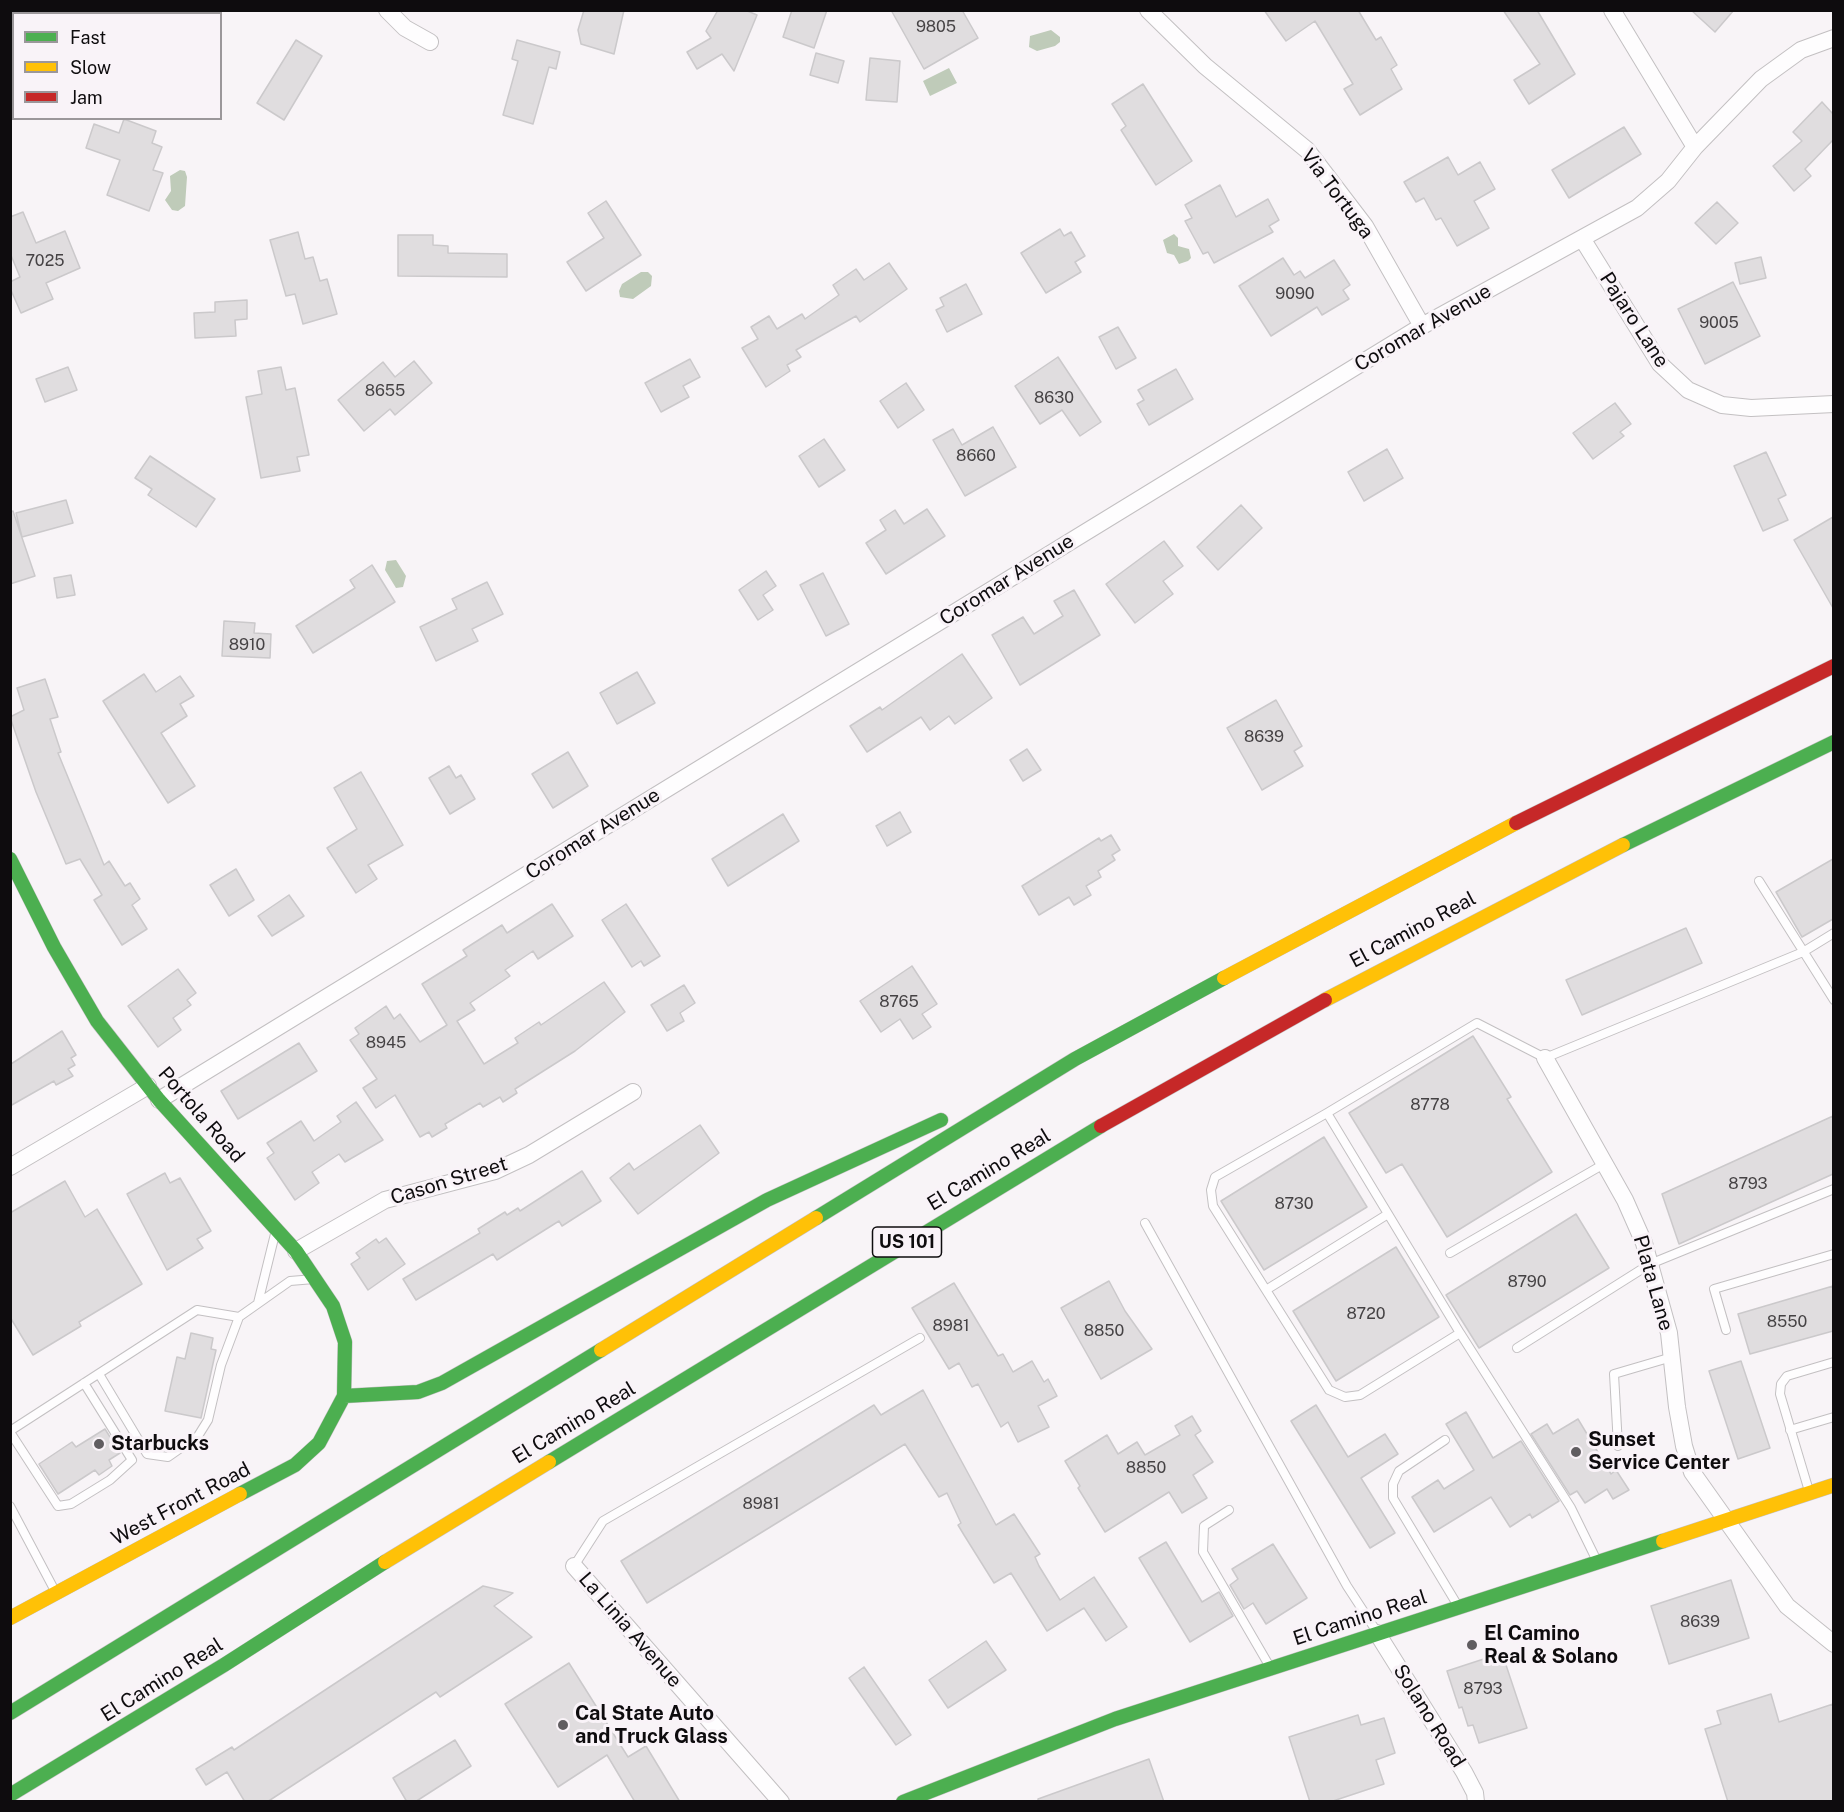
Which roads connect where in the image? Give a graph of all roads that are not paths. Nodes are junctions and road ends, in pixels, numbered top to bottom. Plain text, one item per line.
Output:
1 (387, 10) edge
2 (1148, 10) edge
3 (1612, 10) edge
4 (1833, 38) edge
5 (430, 42) dead end
6 (1695, 147) junction
7 (1583, 240) junction
8 (1422, 326) junction
9 (1833, 404) edge
10 (1833, 666) edge
11 (1833, 742) edge
12 (10, 859) edge
13 (1759, 881) dead end
14 (1833, 933) edge
15 (1803, 952) junction
16 (1833, 1000) edge
17 (1545, 1058) junction
18 (1075, 1059) junction
19 (148, 1086) junction
20 (633, 1092) dead end
21 (159, 1100) junction
22 (1327, 1113) junction
23 (1604, 1164) junction
24 (10, 1167) edge
25 (1833, 1189) edge
26 (1388, 1215) junction
27 (1145, 1223) dead end
28 (276, 1230) junction
29 (296, 1251) junction
30 (1450, 1252) dead end
31 (1833, 1254) edge
32 (1650, 1264) junction
33 (317, 1279) junction
34 (1266, 1290) junction
35 (258, 1303) junction
36 (239, 1317) junction
37 (1726, 1330) dead end
38 (1460, 1332) junction
39 (920, 1338) dead end
40 (1517, 1348) dead end
41 (1672, 1357) junction
42 (1833, 1362) edge
43 (99, 1374) junction
44 (84, 1383) junction
45 (344, 1396) junction
46 (1833, 1417) edge
47 (1790, 1430) junction
48 (10, 1431) edge
49 (1445, 1440) dead end
50 (1618, 1446) dead end
51 (1833, 1485) edge
52 (1809, 1493) junction
53 (10, 1506) edge
54 (1229, 1510) dead end
55 (1724, 1520) junction
56 (14, 1521) edge
57 (1597, 1562) junction
58 (574, 1566) joint
59 (56, 1593) junction
60 (1458, 1606) junction
61 (10, 1618) edge
62 (1377, 1633) junction
63 (1833, 1644) edge
64 (224, 1665) junction
65 (1271, 1668) junction
66 (10, 1713) edge
67 (112, 1749) dead end
68 (10, 1795) edge
69 (782, 1802) edge
70 (903, 1802) edge
71 (1476, 1802) edge

1 - 5 street
2 - 8 street, Via Tortuga
3 - 6 street
4 - 6 street, Coromar Avenue
6 - 7 street, Coromar Avenue
7 - 8 street, Coromar Avenue
7 - 9 street, Pajaro Lane
8 - 21 street, Coromar Avenue
10 - 18 main road
11 - 64 main road, El Camino Real / US 101
12 - 19 main road, Portola Road
13 - 15 lane
14 - 15 lane
15 - 16 lane
15 - 17 lane
17 - 22 lane
17 - 23 street, Plata Lane
18 - 45 main road
18 - 66 main road
19 - 21 main road, Portola Road
19 - 24 street
20 - 29 street, Cason Street
21 - 28 main road, Portola Road
22 - 26 lane
22 - 34 lane
23 - 30 lane
23 - 32 street, Plata Lane
25 - 32 lane
26 - 34 lane
26 - 38 lane
27 - 62 lane
28 - 29 main road, Portola Road
28 - 35 lane
29 - 33 main road, Portola Road
31 - 37 lane
32 - 40 lane
32 - 41 street, Plata Lane
33 - 35 lane
33 - 45 main road, Portola Road
34 - 38 lane
35 - 36 lane
36 - 43 lane
36 - 43 lane
38 - 57 lane
39 - 58 lane
41 - 50 lane
41 - 55 street, Plata Lane
42 - 47 lane
43 - 44 lane
44 - 48 lane
44 - 48 lane
45 - 59 main road, West Front Road
46 - 47 lane
47 - 52 lane
49 - 60 lane
51 - 52 main road, El Camino Real
52 - 55 main road, El Camino Real
53 - 56 lane
54 - 65 lane
55 - 57 main road, El Camino Real
55 - 63 street, Plata Lane
56 - 59 lane
57 - 60 main road, El Camino Real
58 - 69 street, La Linia Avenue
59 - 61 main road, West Front Road
60 - 62 main road, El Camino Real
62 - 65 main road, El Camino Real
62 - 71 street, Solano Road
64 - 67 main road
64 - 68 main road, El Camino Real / US 101
65 - 70 main road, El Camino Real

